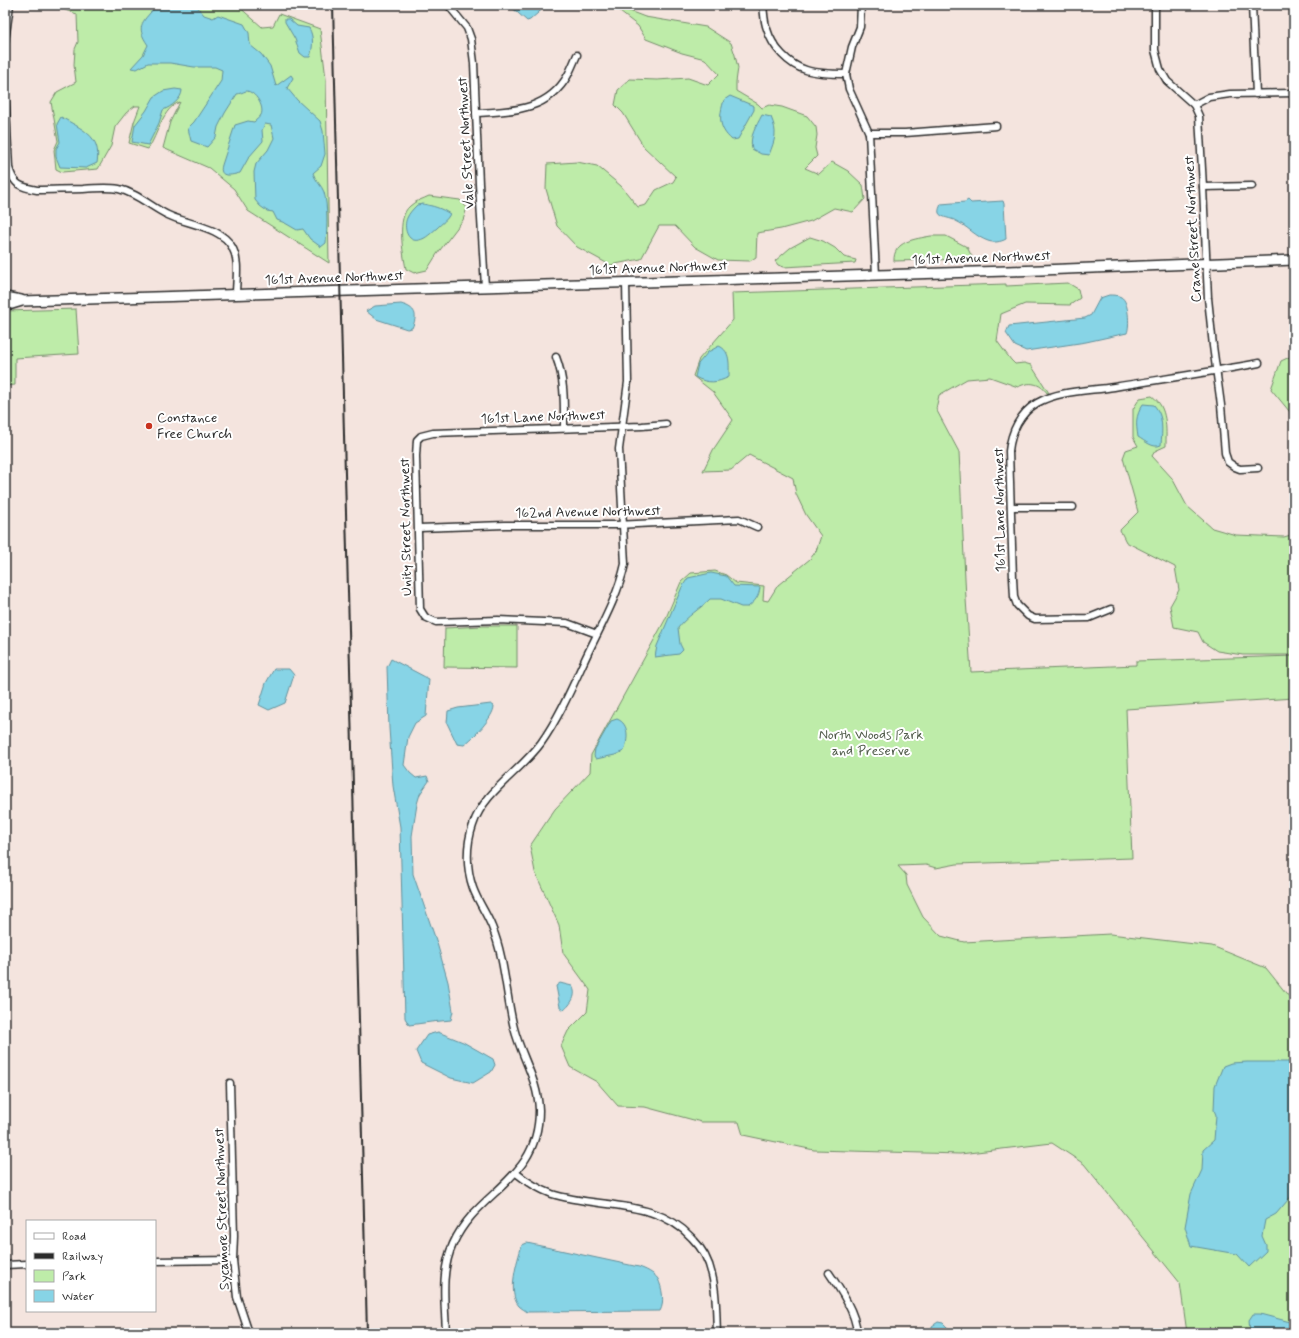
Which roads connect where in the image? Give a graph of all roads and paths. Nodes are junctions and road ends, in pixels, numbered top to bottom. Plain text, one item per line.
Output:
1 (10, 5) edge
2 (448, 5) edge
3 (763, 5) edge
4 (861, 5) edge
5 (1155, 5) edge
6 (1252, 5) edge
7 (5, 41) edge
8 (577, 55) dead end
9 (846, 74) junction
10 (5, 87) edge
11 (1294, 93) edge
12 (1256, 94) junction
13 (1194, 105) junction
14 (476, 113) junction
15 (996, 126) dead end
16 (869, 133) junction
17 (1252, 186) dead end
18 (1203, 187) junction
19 (1294, 260) edge
20 (1206, 263) junction
21 (876, 275) junction
22 (626, 283) junction
23 (485, 287) junction
24 (236, 295) junction
25 (5, 297) edge
26 (22, 301) junction
27 (5, 304) edge
28 (556, 358) dead end
29 (1259, 363) dead end
30 (1216, 371) junction
31 (666, 424) dead end
32 (622, 426) junction
33 (564, 428) junction
34 (422, 436) joint
35 (1258, 468) dead end
36 (1073, 507) dead end
37 (1011, 508) junction
38 (624, 524) junction
39 (757, 527) dead end
40 (419, 528) junction
41 (1111, 609) dead end
42 (597, 634) junction
43 (230, 1083) dead end
44 (516, 1172) junction
45 (233, 1260) junction
46 (156, 1261) edge
47 (26, 1264) edge
48 (5, 1265) edge
49 (829, 1273) dead end
50 (249, 1333) edge
51 (446, 1333) edge
52 (717, 1333) edge
53 (857, 1333) edge

1 - 7 street
2 - 14 street, Vale Street Northwest
3 - 9 street
4 - 9 street
5 - 13 street
6 - 12 street
8 - 14 street
9 - 16 street
10 - 24 street
11 - 12 street
12 - 13 street
13 - 18 street, Crane Street Northwest
14 - 23 street, Vale Street Northwest
15 - 16 street
16 - 21 street
17 - 18 street
18 - 20 street, Crane Street Northwest
19 - 20 main road, 161st Avenue Northwest
20 - 21 main road, 161st Avenue Northwest
20 - 30 street, Crane Street Northwest
21 - 22 main road, 161st Avenue Northwest
22 - 23 main road, 161st Avenue Northwest
22 - 32 street
23 - 24 main road, 161st Avenue Northwest
24 - 26 main road, 161st Avenue Northwest
25 - 26 main road, 161st Avenue Northwest
26 - 27 main road, 161st Avenue Northwest
28 - 33 street
29 - 30 street, 161st Lane Northwest
30 - 35 street, Crane Street Northwest
30 - 37 street, 161st Lane Northwest
31 - 32 street, 161st Lane Northwest
32 - 33 street, 161st Lane Northwest
32 - 38 street
33 - 34 street, 161st Lane Northwest
34 - 40 street, Unity Street Northwest
36 - 37 street
37 - 41 street, 161st Lane Northwest
38 - 39 street, 162nd Avenue Northwest
38 - 40 street, 162nd Avenue Northwest
38 - 42 street
40 - 42 street, Unity Street Northwest
42 - 44 street
43 - 45 street, Sycamore Street Northwest
44 - 51 street
44 - 52 street
45 - 46 street
45 - 50 street, Sycamore Street Northwest
47 - 48 street
49 - 53 street

